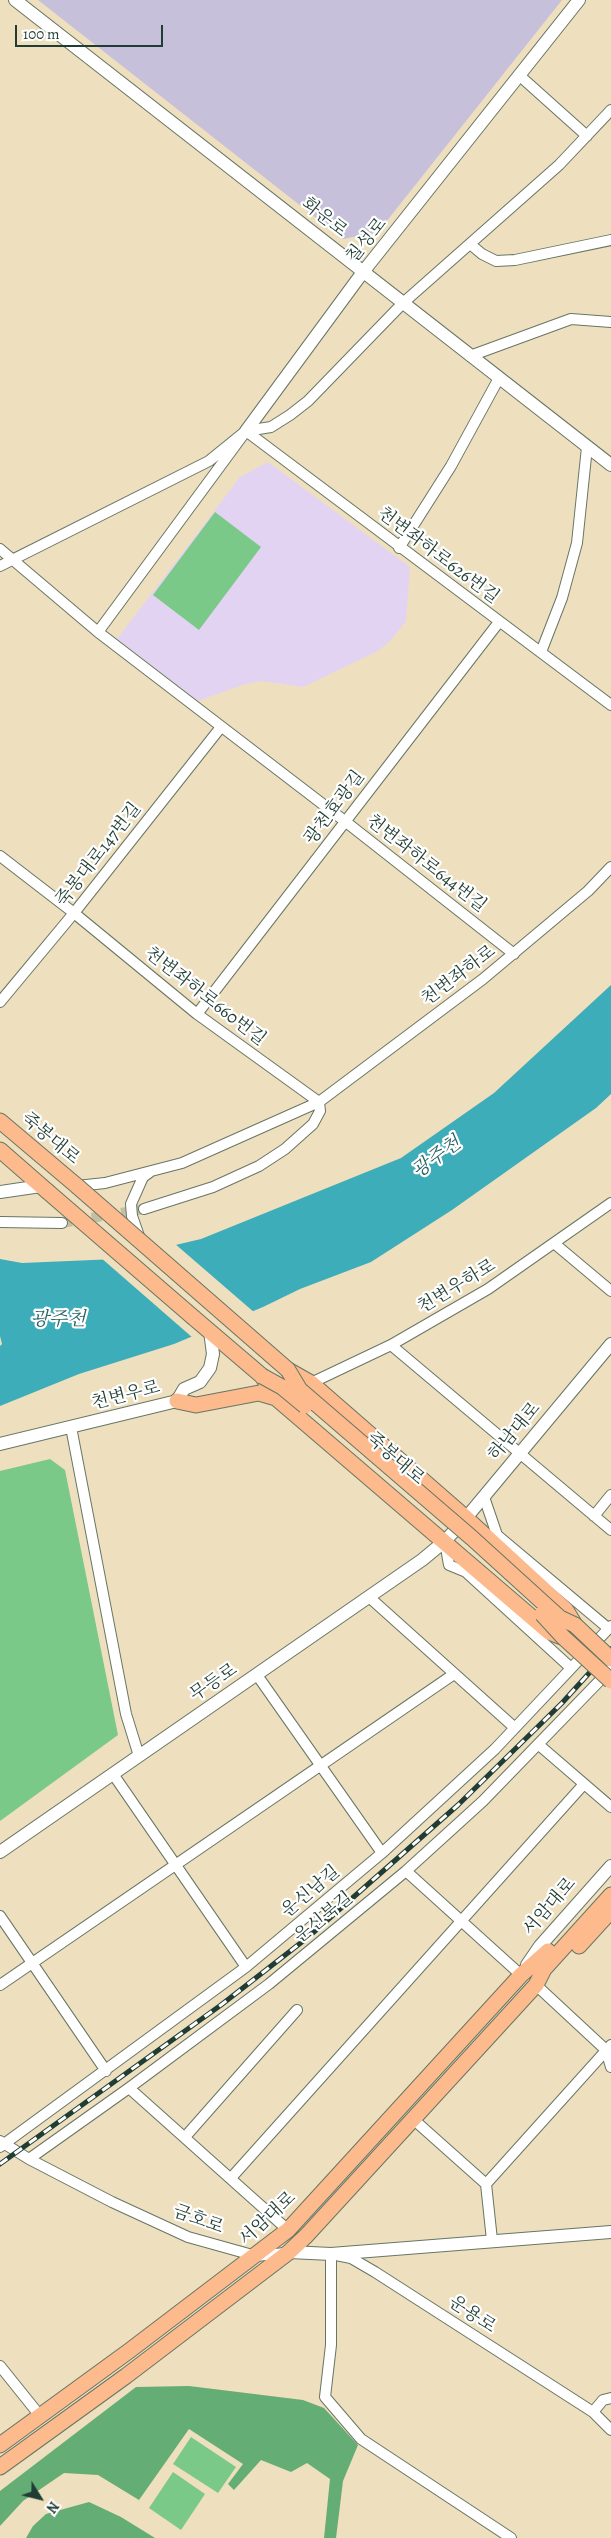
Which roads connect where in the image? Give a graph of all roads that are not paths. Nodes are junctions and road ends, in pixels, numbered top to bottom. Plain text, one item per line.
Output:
1 (15, 0) edge
2 (579, 0) edge
3 (520, 76) junction
4 (611, 110) edge
5 (587, 136) junction
6 (611, 240) edge
7 (470, 244) junction
8 (364, 272) junction
9 (403, 303) junction
10 (611, 322) edge
11 (470, 356) junction
12 (499, 378) junction
13 (246, 432) junction
14 (587, 446) junction
15 (611, 465) edge
16 (399, 548) junction
17 (0, 549) edge
18 (12, 559) junction
19 (0, 566) edge
20 (499, 622) junction
21 (98, 632) junction
22 (542, 652) junction
23 (611, 705) edge
24 (222, 727) junction
25 (346, 822) junction
26 (0, 856) edge
27 (611, 867) edge
28 (74, 913) junction
29 (514, 954) junction
30 (0, 1002) edge
31 (197, 1014) junction
32 (319, 1102) junction
33 (0, 1121) edge
34 (0, 1150) edge
35 (151, 1172) junction
36 (77, 1186) junction
37 (44, 1188) junction
38 (0, 1192) edge
39 (611, 1203) edge
40 (144, 1209) tunnel mouth
41 (0, 1222) edge
42 (62, 1223) tunnel mouth
43 (140, 1239) junction
44 (555, 1244) junction
45 (611, 1291) edge
46 (210, 1332) junction
47 (611, 1344) edge
48 (392, 1346) junction
49 (288, 1370) junction
50 (262, 1376) junction
51 (311, 1383) junction
52 (276, 1398) junction
53 (177, 1401) junction
54 (71, 1427) junction
55 (0, 1444) edge
56 (519, 1453) junction
57 (611, 1495) edge
58 (484, 1497) junction
59 (594, 1516) junction
60 (466, 1518) junction
61 (611, 1530) edge
62 (445, 1541) junction
63 (368, 1597) junction
64 (575, 1625) junction
65 (610, 1627) edge
66 (563, 1637) junction
67 (611, 1658) edge
68 (571, 1668) junction
69 (611, 1668) edge
70 (258, 1674) junction
71 (454, 1674) junction
72 (611, 1681) edge
73 (515, 1728) junction
74 (539, 1745) junction
75 (138, 1756) junction
76 (321, 1764) junction
77 (113, 1774) junction
78 (584, 1784) junction
79 (611, 1807) edge
80 (0, 1852) edge
81 (382, 1853) junction
82 (176, 1865) junction
83 (611, 1866) edge
84 (406, 1871) junction
85 (611, 1881) edge
86 (611, 1895) edge
87 (611, 1911) edge
88 (0, 1916) edge
89 (462, 1922) junction
90 (32, 1963) junction
91 (540, 1966) junction
92 (246, 1967) junction
93 (521, 1975) junction
94 (0, 1985) edge
95 (536, 1985) junction
96 (298, 2010) dead end
97 (609, 2048) edge
98 (611, 2067) edge
99 (106, 2071) junction
100 (129, 2088) junction
101 (413, 2119) junction
102 (185, 2137) junction
103 (1, 2144) edge
104 (29, 2159) junction
105 (231, 2178) junction
106 (486, 2184) junction
107 (288, 2230) junction
108 (611, 2232) edge
109 (492, 2240) junction
110 (289, 2252) junction
111 (330, 2254) junction
112 (256, 2256) junction
113 (0, 2366) edge
114 (611, 2398) edge
115 (593, 2412) junction
116 (41, 2417) junction
117 (611, 2430) edge
118 (0, 2445) edge
119 (0, 2467) edge
120 (511, 2538) edge

1 - 8 street, 화운로
2 - 3 street, 칠성로
3 - 5 street
3 - 8 street, 칠성로
4 - 5 street
5 - 7 street
6 - 7 street
7 - 9 street
8 - 9 street, 화운로
8 - 13 street, 칠성로
9 - 11 street, 화운로
9 - 13 street
10 - 11 street
11 - 12 street, 화운로
12 - 14 street, 화운로
12 - 16 street
13 - 16 street, 천변좌하로626번길
13 - 18 street
13 - 21 street
14 - 15 street, 화운로
14 - 22 street
16 - 20 street, 천변좌하로626번길
17 - 18 street, 천변좌하로644번길
18 - 19 street
18 - 21 street, 천변좌하로644번길
20 - 22 street, 천변좌하로626번길
20 - 25 street, 광천효광길
21 - 24 street, 천변좌하로644번길
22 - 23 street, 천변좌하로626번길
24 - 25 street, 천변좌하로644번길
24 - 28 street, 죽봉대로147번길
25 - 29 street, 천변좌하로644번길
25 - 31 street, 광천효광길
26 - 28 street, 천변좌하로660번길
27 - 29 street, 천변좌하로
28 - 30 street, 죽봉대로147번길
28 - 31 street, 천변좌하로660번길
29 - 32 street, 천변좌하로
31 - 32 street, 천변좌하로660번길
32 - 35 street, 천변좌하로
32 - 40 street
33 - 36 main road, 죽봉대로
34 - 37 main road
35 - 36 street, 천변좌하로
35 - 43 street
36 - 43 main road, 죽봉대로, bridge
37 - 38 street
37 - 46 main road, 죽봉대로, bridge
39 - 44 street, 천변우하로
41 - 42 street
43 - 49 main road, 죽봉대로, bridge
44 - 45 street
44 - 48 street, 천변우하로
46 - 50 main road, 죽봉대로
46 - 53 street, 천변우로
47 - 56 street, 하남대로
48 - 51 street, 천변우하로
48 - 56 street
49 - 51 main road
49 - 64 main road, 죽봉대로, bridge
50 - 52 main road
50 - 66 main road, 죽봉대로, bridge
51 - 60 main road
52 - 53 main road
52 - 62 main road
53 - 54 street, 천변우로
54 - 55 street, 천변우로
54 - 75 street
56 - 58 street, 하남대로
56 - 59 street
57 - 59 street
58 - 60 street, 하남대로
58 - 65 street
59 - 61 street
60 - 62 street, 하남대로
60 - 64 main road
62 - 63 street, 무등로
62 - 66 main road
62 - 68 street
63 - 70 street, 무등로
63 - 71 street
64 - 67 main road, bridge
65 - 68 street, 운신남길
66 - 72 main road, bridge
68 - 73 street, 운신남길
69 - 74 street, 운신북길
70 - 75 street, 무등로
70 - 76 street
71 - 73 street
71 - 76 street
73 - 81 street, 운신남길
74 - 78 street
74 - 84 street, 운신북길
75 - 77 street, 무등로
76 - 81 street
76 - 82 street
77 - 80 street, 무등로
77 - 82 street
78 - 79 street
78 - 89 street
81 - 92 street, 운신남길
82 - 90 street
82 - 92 street
83 - 93 street, 서암대로
84 - 89 street
84 - 100 street, 운신북길
85 - 91 main road
86 - 91 main road
87 - 95 main road
88 - 90 street
89 - 93 street
89 - 105 street
90 - 94 street
90 - 99 street
91 - 93 main road, 서암대로
91 - 95 main road, 서암대로
92 - 99 street, 운신남길
93 - 107 main road, 서암대로
95 - 97 street
95 - 101 main road, 서암대로
96 - 102 street
97 - 98 street
97 - 106 street
99 - 103 street, 운신남길
100 - 102 street
100 - 104 street, 운신북길
101 - 106 street
101 - 110 main road, 서암대로
102 - 105 street
103 - 104 street, 금호로
104 - 112 street, 금호로
105 - 107 street
106 - 109 street
107 - 112 main road, 서암대로
108 - 109 street, 금호로
109 - 111 street, 금호로
110 - 111 street, 금호로
110 - 112 street, 금호로
110 - 119 main road, 서암대로
111 - 115 street, 운용로
111 - 120 street
112 - 116 main road, 서암대로
113 - 116 street
114 - 115 street
115 - 117 street, 운용로
116 - 118 main road, 서암대로

